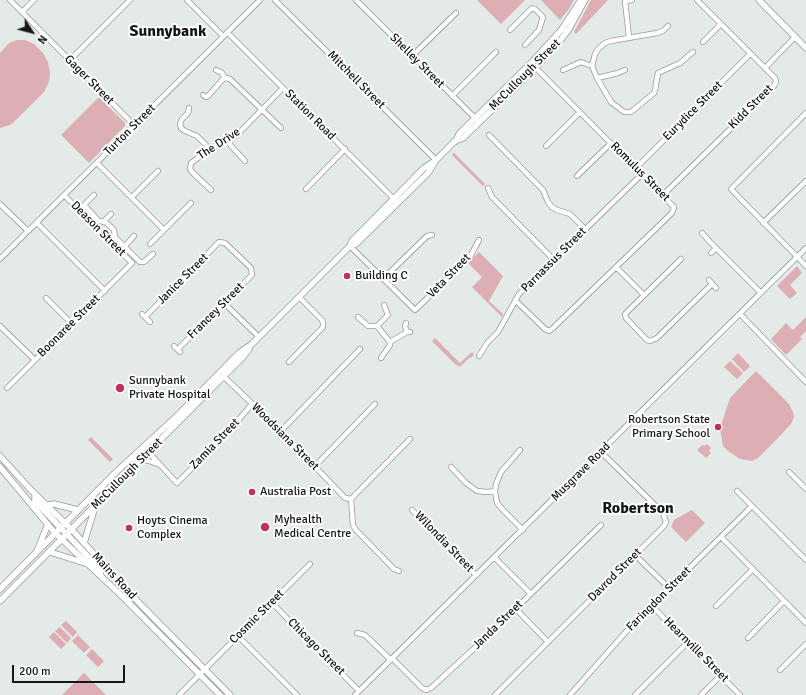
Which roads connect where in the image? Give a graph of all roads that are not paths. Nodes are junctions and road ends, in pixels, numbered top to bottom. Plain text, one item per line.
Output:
1 (10, 0) edge
2 (34, 0) edge
3 (130, 0) edge
4 (187, 0) edge
5 (260, 0) edge
6 (275, 0) edge
7 (356, 0) edge
8 (581, 0) edge
9 (585, 0) edge
10 (632, 0) edge
11 (697, 0) edge
12 (759, 0) edge
13 (22, 12) junction
14 (456, 12) dead end
15 (721, 24) junction
16 (668, 26) dead end
17 (510, 30) dead end
18 (225, 34) junction
19 (629, 37) junction
20 (795, 37) junction
21 (703, 42) dead end
22 (525, 45) dead end
23 (806, 48) edge
24 (496, 52) dead end
25 (693, 52) dead end
26 (750, 54) junction
27 (412, 56) junction
28 (70, 60) junction
29 (534, 65) junction
30 (592, 66) junction
31 (764, 68) junction
32 (216, 70) dead end
33 (562, 70) dead end
34 (625, 70) dead end
35 (225, 78) junction
36 (597, 78) junction
37 (283, 88) junction
38 (203, 95) dead end
39 (452, 96) junction
40 (189, 108) dead end
41 (261, 110) junction
42 (580, 112) junction
43 (806, 113) edge
44 (477, 120) junction
45 (134, 125) junction
46 (281, 128) dead end
47 (489, 135) dead end
48 (228, 140) junction
49 (611, 143) junction
50 (546, 146) dead end
51 (210, 150) junction
52 (345, 150) junction
53 (436, 160) junction
54 (245, 161) dead end
55 (97, 163) junction
56 (636, 168) junction
57 (158, 171) dead end
58 (642, 174) junction
59 (577, 176) dead end
60 (806, 181) edge
61 (488, 188) dead end
62 (211, 190) dead end
63 (306, 190) dead end
64 (64, 195) junction
65 (94, 195) dead end
66 (663, 195) junction
67 (132, 197) junction
68 (396, 200) junction
69 (191, 203) dead end
70 (0, 204) edge
71 (111, 214) dead end
72 (103, 222) junction
73 (37, 223) junction
74 (763, 223) junction
75 (585, 229) junction
76 (164, 230) junction
77 (28, 232) junction
78 (702, 233) dead end
79 (432, 234) dead end
80 (134, 236) dead end
81 (478, 240) dead end
82 (222, 242) joint
83 (150, 244) dead end
84 (350, 246) junction
85 (124, 247) junction
86 (716, 248) junction
87 (806, 248) edge
88 (711, 253) dead end
89 (153, 254) dead end
90 (797, 257) junction
91 (0, 259) edge
92 (681, 259) dead end
93 (554, 260) junction
94 (132, 263) joint
95 (806, 266) edge
96 (616, 267) junction
97 (384, 279) junction
98 (712, 284) dead end
99 (104, 291) junction
100 (762, 293) junction
101 (644, 295) junction
102 (299, 297) junction
103 (46, 298) dead end
104 (515, 300) junction
105 (224, 303) junction
106 (384, 305) dead end
107 (740, 314) junction
108 (358, 316) dead end
109 (150, 322) dead end
110 (406, 323) dead end
111 (72, 324) junction
112 (378, 326) junction
113 (1, 328) edge
114 (259, 337) junction
115 (390, 342) junction
116 (177, 349) dead end
117 (360, 349) dead end
118 (479, 356) dead end
119 (381, 358) dead end
120 (35, 360) junction
121 (289, 362) dead end
122 (222, 374) junction
123 (806, 382) edge
124 (7, 388) dead end
125 (252, 404) junction
126 (376, 404) dead end
127 (281, 432) junction
128 (410, 439) dead end
129 (520, 450) dead end
130 (601, 452) junction
131 (147, 453) junction
132 (0, 456) edge
133 (129, 460) junction
134 (140, 460) junction
135 (160, 465) junction
136 (315, 466) junction
137 (0, 467) edge
138 (451, 467) dead end
139 (790, 472) dead end
140 (806, 488) edge
141 (495, 491) junction
142 (737, 491) dead end
143 (35, 494) junction
144 (351, 499) junction
145 (47, 505) junction
146 (96, 505) junction
147 (752, 506) junction
148 (78, 510) junction
149 (412, 510) dead end
150 (65, 523) junction
151 (48, 524) junction
152 (601, 525) dead end
153 (60, 528) junction
154 (72, 530) junction
155 (523, 530) junction
156 (55, 533) junction
157 (67, 535) junction
158 (721, 537) junction
159 (62, 540) junction
160 (84, 543) junction
161 (37, 551) junction
162 (50, 552) junction
163 (635, 555) junction
164 (494, 557) junction
165 (806, 560) edge
166 (88, 564) junction
167 (310, 564) dead end
168 (753, 569) junction
169 (399, 571) dead end
170 (476, 575) junction
171 (101, 577) junction
172 (669, 588) junction
173 (0, 589) edge
174 (531, 594) junction
175 (784, 601) junction
176 (0, 602) edge
177 (272, 602) junction
178 (652, 606) junction
179 (716, 606) dead end
180 (516, 609) junction
181 (806, 623) edge
182 (357, 633) dead end
183 (238, 636) junction
184 (748, 638) dead end
185 (548, 642) junction
186 (688, 642) junction
187 (806, 644) edge
188 (392, 659) junction
189 (205, 669) junction
190 (780, 670) dead end
191 (199, 675) junction
192 (721, 675) junction
193 (359, 691) junction
194 (179, 695) edge
195 (220, 695) edge
196 (230, 695) edge
197 (297, 695) edge
198 (355, 695) edge
199 (495, 695) edge
200 (570, 695) edge
201 (635, 695) edge
202 (701, 695) edge
203 (740, 695) edge

1 - 13 street, Gager Street
2 - 13 street
3 - 28 street
4 - 18 street, Station Road
5 - 18 street, Turton Street
6 - 53 street, Mitchell Street
7 - 27 street, Shelley Street
8 - 29 main road, McCullough Street
9 - 29 main road, McCullough Street
10 - 19 street
11 - 15 street, Kidd Street
12 - 20 main road
13 - 28 street, Gager Street
14 - 27 street
15 - 21 street
15 - 26 street, Kidd Street
16 - 19 street
17 - 22 street
18 - 37 street, Station Road
18 - 45 street, Turton Street
19 - 30 street
20 - 23 main road
20 - 31 street
24 - 39 street
25 - 36 street
26 - 31 street, Kidd Street
26 - 56 street, Eurydice Street
27 - 39 street, Shelley Street
28 - 45 street, Gager Street
29 - 42 street, Romulus Street
29 - 44 main road, McCullough Street
30 - 33 street
30 - 36 street
31 - 66 street, Kidd Street
32 - 35 street
34 - 36 street
35 - 38 street
35 - 41 street
37 - 41 street, The Drive
37 - 52 street, Station Road
39 - 44 street, Shelley Street
40 - 51 street
41 - 46 street
41 - 48 street, The Drive
42 - 49 street, Romulus Street
42 - 50 street
43 - 74 street
44 - 53 main road, McCullough Street
45 - 55 street, Turton Street
47 - 75 street
48 - 51 street, The Drive
48 - 54 street
49 - 56 street, Romulus Street
49 - 59 street
51 - 62 street, The Drive
52 - 63 street
52 - 68 street, Station Road
53 - 68 main road, McCullough Street
55 - 64 street, Turton Street
55 - 67 street
56 - 58 street, Romulus Street
57 - 67 street
58 - 66 street, Romulus Street
58 - 75 street, Parnassus Street
60 - 74 street
61 - 93 street
64 - 73 street, Turton Street
64 - 94 street, Deason Street
65 - 72 street
66 - 96 street, Romulus Street
67 - 76 street
68 - 84 main road, McCullough Street
69 - 76 street
70 - 77 street
71 - 72 street
72 - 85 street
73 - 77 street, Turton Street
73 - 99 street
74 - 90 street
75 - 93 street, Parnassus Street
76 - 83 street
77 - 91 street, Turton Street
78 - 86 street
79 - 97 street
80 - 85 street
81 - 97 street, Veta Street
82 - 105 street, Francey Street
82 - 109 street, Janice Street
84 - 97 street
84 - 102 main road, McCullough Street
85 - 89 street
86 - 88 street
86 - 100 street
87 - 90 street, Musgrave Road
90 - 95 street
90 - 100 street, Musgrave Road
92 - 101 street
93 - 104 street, Parnassus Street
94 - 99 street, Boonaree Street
96 - 101 street
96 - 104 street, Romulus Street
98 - 101 street
99 - 111 street, Boonaree Street
100 - 107 street, Musgrave Road
102 - 114 main road, McCullough Street
102 - 121 street
103 - 111 street
104 - 118 street, Parnassus Street
105 - 114 street
105 - 116 street, Francey Street
106 - 112 street
107 - 123 street
107 - 130 street, Musgrave Road
108 - 112 street
110 - 115 street
111 - 120 street, Boonaree Street
112 - 115 street
113 - 120 street
114 - 122 main road, McCullough Street
115 - 119 street
117 - 127 street
120 - 124 street, Boonaree Street
122 - 125 street, Woodsiana Street
122 - 131 main road, McCullough Street
122 - 133 main road, McCullough Street
125 - 127 street, Woodsiana Street
125 - 135 street, Zamia Street
126 - 136 street
127 - 136 street, Woodsiana Street
128 - 144 street
129 - 141 street
130 - 155 street, Musgrave Road
130 - 163 street, Davrod Street
131 - 133 street
131 - 134 main road, McCullough Street
131 - 135 street
132 - 143 main road, Mains Road
133 - 148 main road, McCullough Street
134 - 135 street
134 - 146 main road, McCullough Street
136 - 144 street, Woodsiana Street
137 - 151 main road, Mains Road
138 - 141 street
139 - 140 street
141 - 155 street
142 - 147 street
143 - 145 main road, Mains Road
143 - 153 main road
144 - 169 street
145 - 148 main road
145 - 150 main road, Mains Road
146 - 154 main road, McCullough Street
146 - 160 main road
147 - 158 street, Faringdon Street
147 - 165 street
148 - 150 main road, McCullough Street
149 - 170 street, Wilondia Street
150 - 153 main road, McCullough Street
150 - 154 main road, Mains Road
151 - 156 main road, Mains Road
151 - 161 main road
152 - 174 street, Janda Street
153 - 156 main road, McCullough Street
153 - 157 main road
154 - 157 main road, McCullough Street
154 - 160 main road, Mains Road
155 - 164 street, Musgrave Road
156 - 159 main road, Mains Road
156 - 161 main road, McCullough Street
157 - 159 main road, McCullough Street
157 - 171 main road
158 - 168 street
158 - 172 street, Faringdon Street
159 - 162 main road, McCullough Street
159 - 166 main road, Mains Road
160 - 189 main road, Mains Road
161 - 173 main road, McCullough Street
162 - 166 main road
162 - 176 main road, McCullough Street
163 - 172 street
163 - 185 street, Davrod Street
164 - 170 street, Musgrave Road
164 - 174 street
166 - 171 main road, Mains Road
167 - 177 street, Cosmic Street
168 - 175 street
168 - 179 street
170 - 188 street, Musgrave Road
171 - 191 main road, Mains Road
172 - 178 street, Faringdon Street
174 - 180 street, Janda Street
175 - 181 street
175 - 184 street
177 - 183 street, Cosmic Street
177 - 193 street, Chicago Street
178 - 186 street, Hearnville Street
178 - 200 street, Faringdon Street
180 - 185 street
180 - 188 street, Janda Street
182 - 188 street
183 - 189 street, Cosmic Street
183 - 197 street
185 - 199 street, Davrod Street
186 - 192 street, Hearnville Street
186 - 201 street
187 - 190 street
188 - 193 street, Musgrave Road
189 - 191 street, Cosmic Street
189 - 196 main road, Mains Road
191 - 194 street, Cosmic Street
191 - 195 main road, Mains Road
192 - 202 street
192 - 203 street, Hearnville Street
193 - 198 street, Musgrave Road

